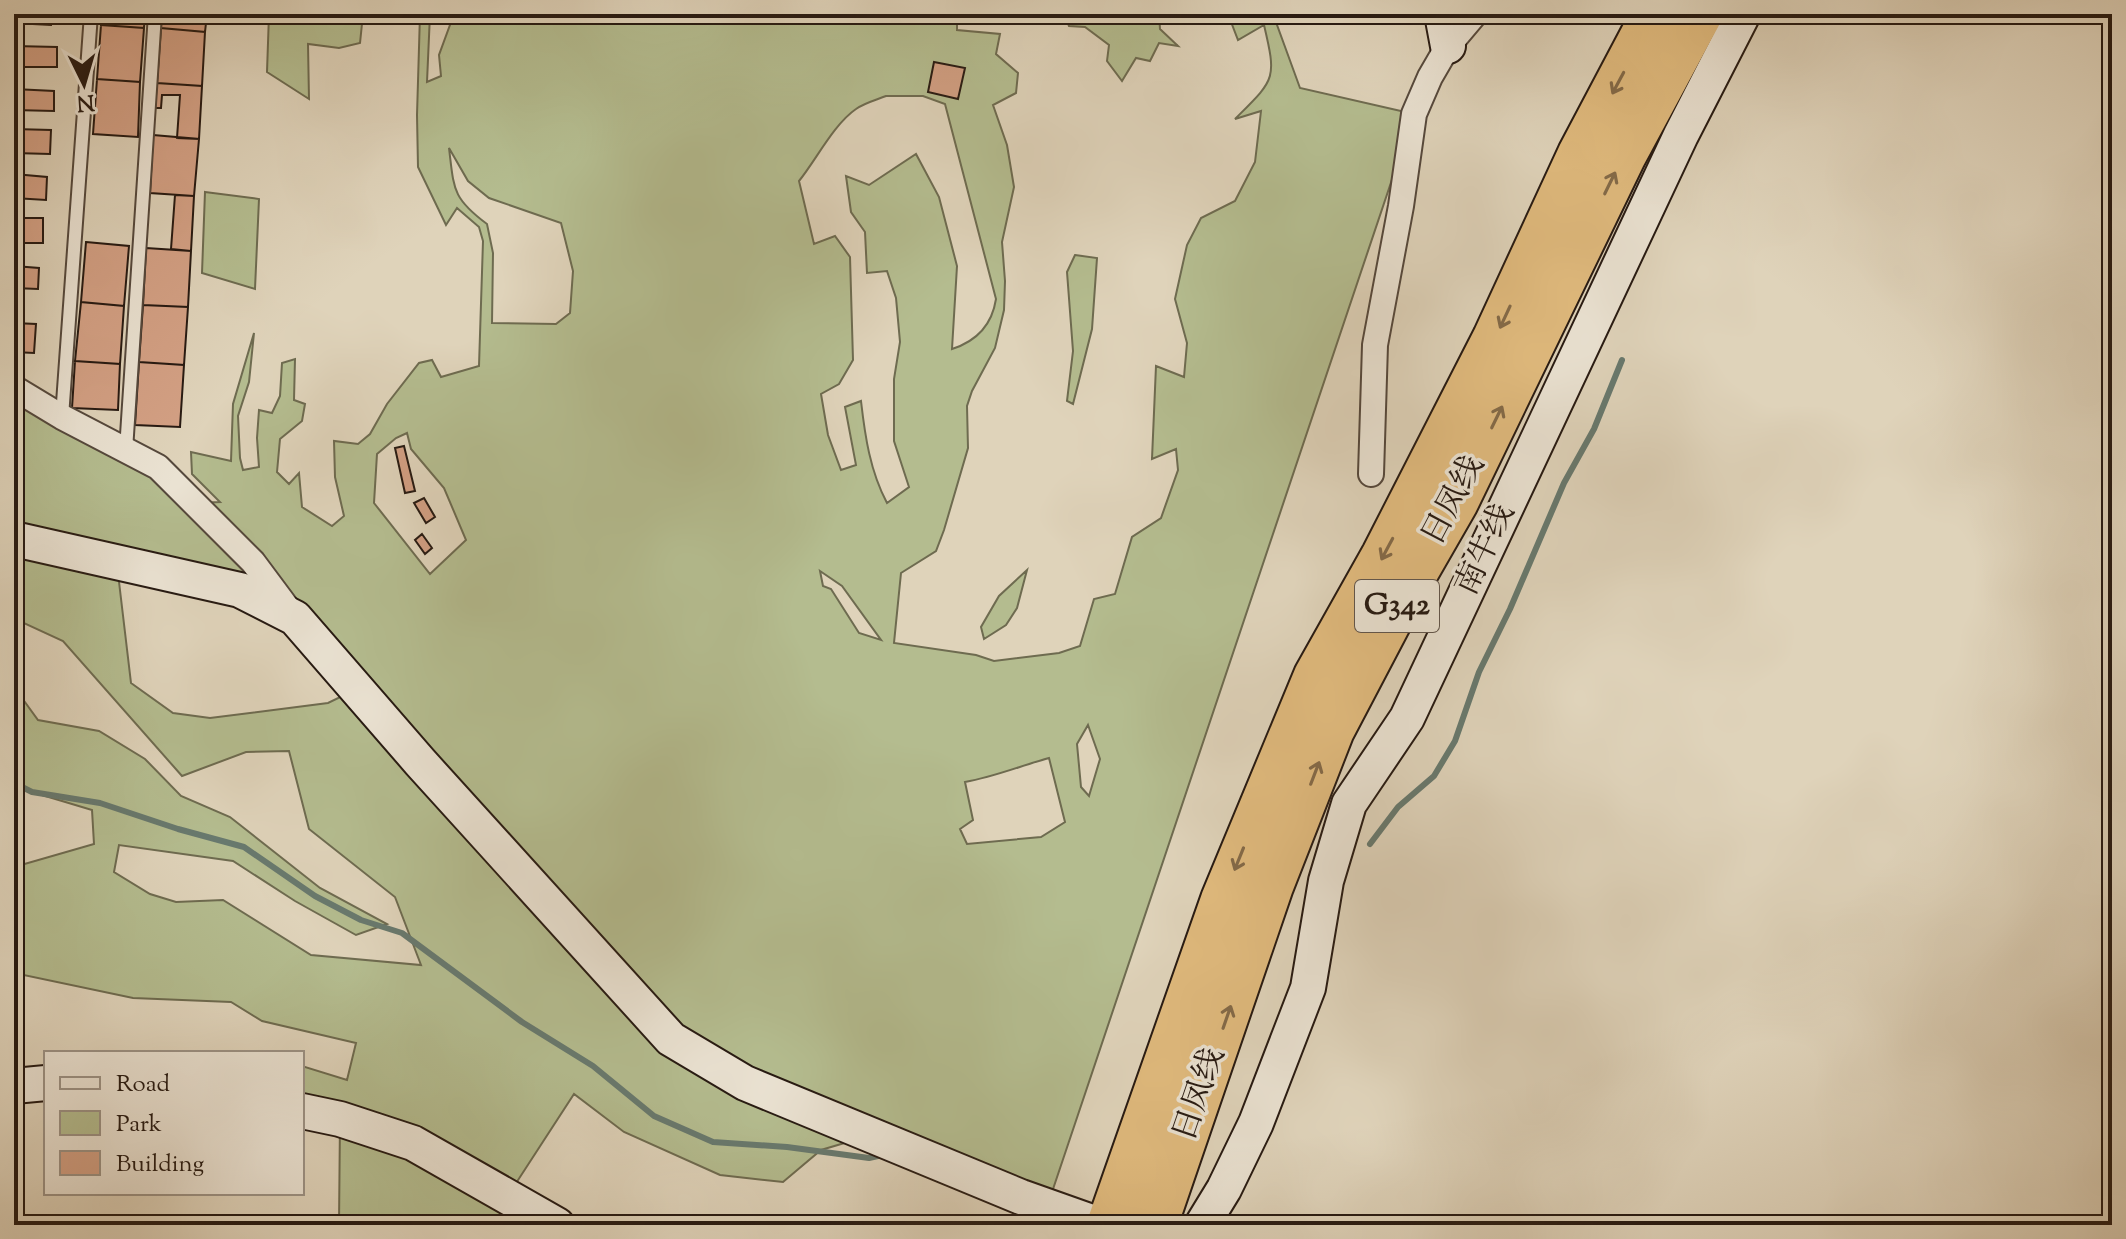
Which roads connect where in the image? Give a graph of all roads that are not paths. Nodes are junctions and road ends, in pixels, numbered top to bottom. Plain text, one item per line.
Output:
1 (91, 14) edge
2 (155, 14) edge
3 (1475, 14) edge
4 (1654, 14) edge
5 (1700, 14) edge
6 (1743, 14) edge
7 (1445, 30) edge
8 (14, 388) edge
9 (62, 417) junction
10 (126, 450) junction
11 (1371, 474) dead end
12 (14, 539) edge
13 (295, 618) junction
14 (44, 1083) edge
15 (14, 1086) edge
16 (304, 1111) edge
17 (1108, 1220) edge
18 (1156, 1224) edge
19 (557, 1225) edge
20 (1202, 1225) edge

1 - 9 lane
2 - 10 lane
3 - 7 street
4 -> 17 highway, 日凤线 / G342
18 -> 5 highway, 日凤线 / G342
6 - 20 street, 南牛线
7 - 11 street
8 - 9 street
9 - 10 street
10 - 13 street
12 - 13 street
13 - 17 street
14 - 15 street
16 - 19 street

